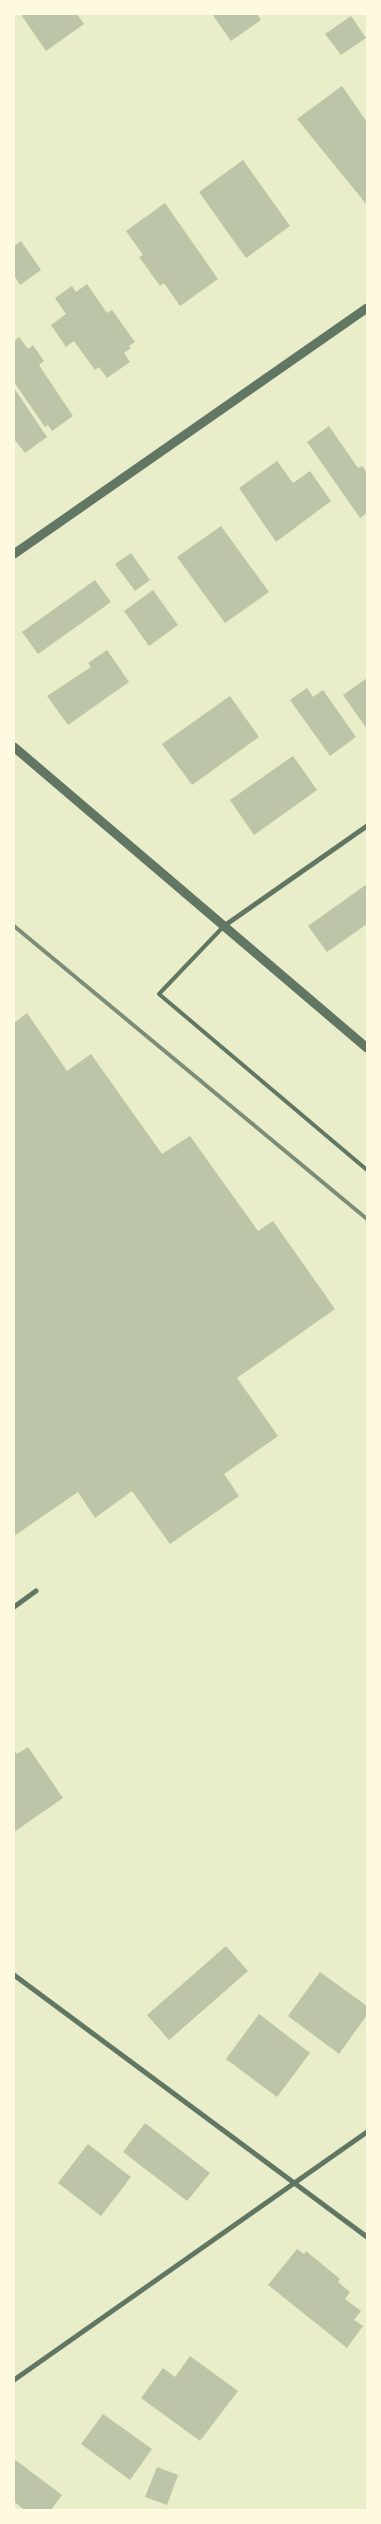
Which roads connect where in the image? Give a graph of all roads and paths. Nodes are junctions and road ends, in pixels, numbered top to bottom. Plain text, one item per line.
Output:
1 (367, 308) edge
2 (14, 554) edge
3 (14, 747) edge
4 (367, 826) edge
5 (224, 926) junction
6 (367, 1048) edge
7 (367, 1170) edge
8 (36, 1592) dead end
9 (14, 1607) edge
10 (14, 1975) edge
11 (367, 2132) edge
12 (294, 2184) junction
13 (367, 2237) edge
14 (14, 2380) edge

1 - 2 street
3 - 5 street
4 - 5 street
5 - 6 street
5 - 7 lane
8 - 9 street
10 - 12 street
11 - 12 street
12 - 13 street
12 - 14 street

